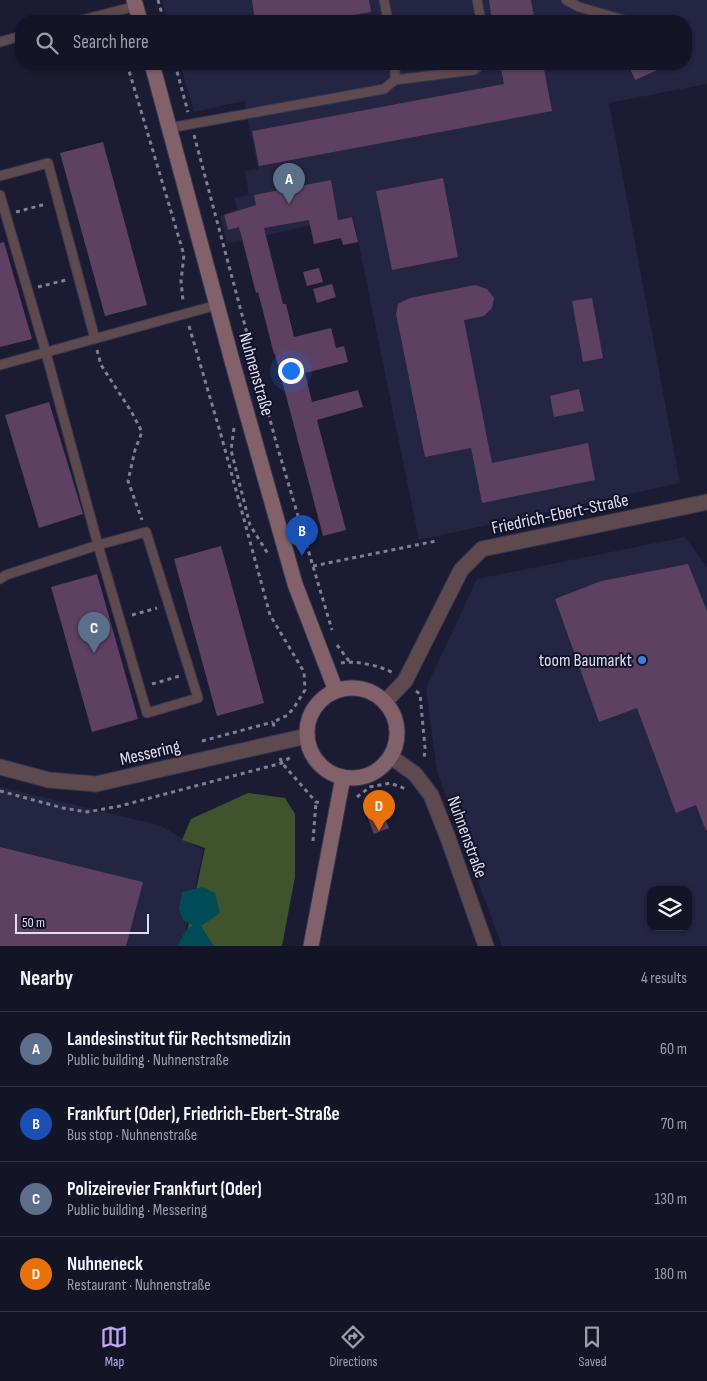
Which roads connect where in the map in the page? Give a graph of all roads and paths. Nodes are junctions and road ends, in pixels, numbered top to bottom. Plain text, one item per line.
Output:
1 (158, 0) edge
2 (384, 0) edge
3 (477, 0) edge
4 (566, 0) edge
5 (135, 3) edge
6 (97, 15) edge
7 (162, 15) edge
8 (387, 15) edge
9 (480, 15) edge
10 (607, 15) edge
11 (15, 38) edge
12 (0, 42) edge
13 (129, 70) edge
14 (154, 70) edge
15 (177, 70) edge
16 (395, 70) edge
17 (474, 70) edge
18 (395, 80) junction
19 (191, 124) junction
20 (169, 128) junction
21 (0, 176) edge
22 (0, 195) edge
23 (58, 200) junction
24 (6, 215) junction
25 (78, 276) junction
26 (28, 290) junction
27 (217, 305) junction
28 (185, 314) junction
29 (95, 339) junction
30 (46, 353) junction
31 (0, 365) edge
32 (707, 502) edge
33 (146, 532) junction
34 (436, 541) dead end
35 (98, 545) junction
36 (313, 566) junction
37 (0, 579) edge
38 (169, 606) junction
39 (119, 618) junction
40 (333, 635) dead end
41 (336, 643) dead end
42 (190, 672) junction
43 (405, 681) junction
44 (140, 688) junction
45 (336, 691) junction
46 (385, 702) junction
47 (308, 741) junction
48 (276, 743) junction
49 (391, 757) junction
50 (282, 763) junction
51 (0, 767) edge
52 (343, 777) junction
53 (420, 782) junction
54 (0, 791) edge
55 (316, 802) dead end
56 (355, 802) dead end
57 (311, 946) edge
58 (486, 946) edge

1 - 7 path
2 - 8 lane
3 - 9 lane
4 - 10 lane
5 - 6 lane
11 - 12 lane
13 - 28 path
14 - 20 main road, Nuhnenstraße
15 - 19 path
16 - 18 lane
17 - 18 lane
18 - 19 lane
19 - 20 lane
19 - 36 path
20 - 27 main road, Nuhnenstraße
21 - 23 lane
22 - 24 lane
23 - 24 path
23 - 25 lane
24 - 26 lane
25 - 26 path
25 - 29 lane
26 - 30 lane
27 - 28 lane
27 - 45 main road, Nuhnenstraße
28 - 29 lane
28 - 48 path
29 - 30 lane
29 - 33 path
30 - 31 lane
30 - 35 lane
32 - 43 street, Friedrich-Ebert-Straße
33 - 35 lane
33 - 38 lane
34 - 36 path
35 - 37 lane
35 - 39 lane
36 - 40 path
38 - 39 path
38 - 42 lane
39 - 44 lane
41 - 43 path
42 - 44 path
42 - 44 lane
43 - 46 street, Friedrich-Ebert-Straße
43 - 53 path
45 - 46 main road
45 - 47 main road
46 - 49 main road
47 - 48 street, Messering
47 - 50 path
47 - 52 main road
48 - 50 path
48 - 51 street, Messering
49 - 52 main road
49 - 53 street, Nuhnenstraße
50 - 54 path
50 - 55 path
52 - 57 main road
53 - 56 path
53 - 58 street, Nuhnenstraße

